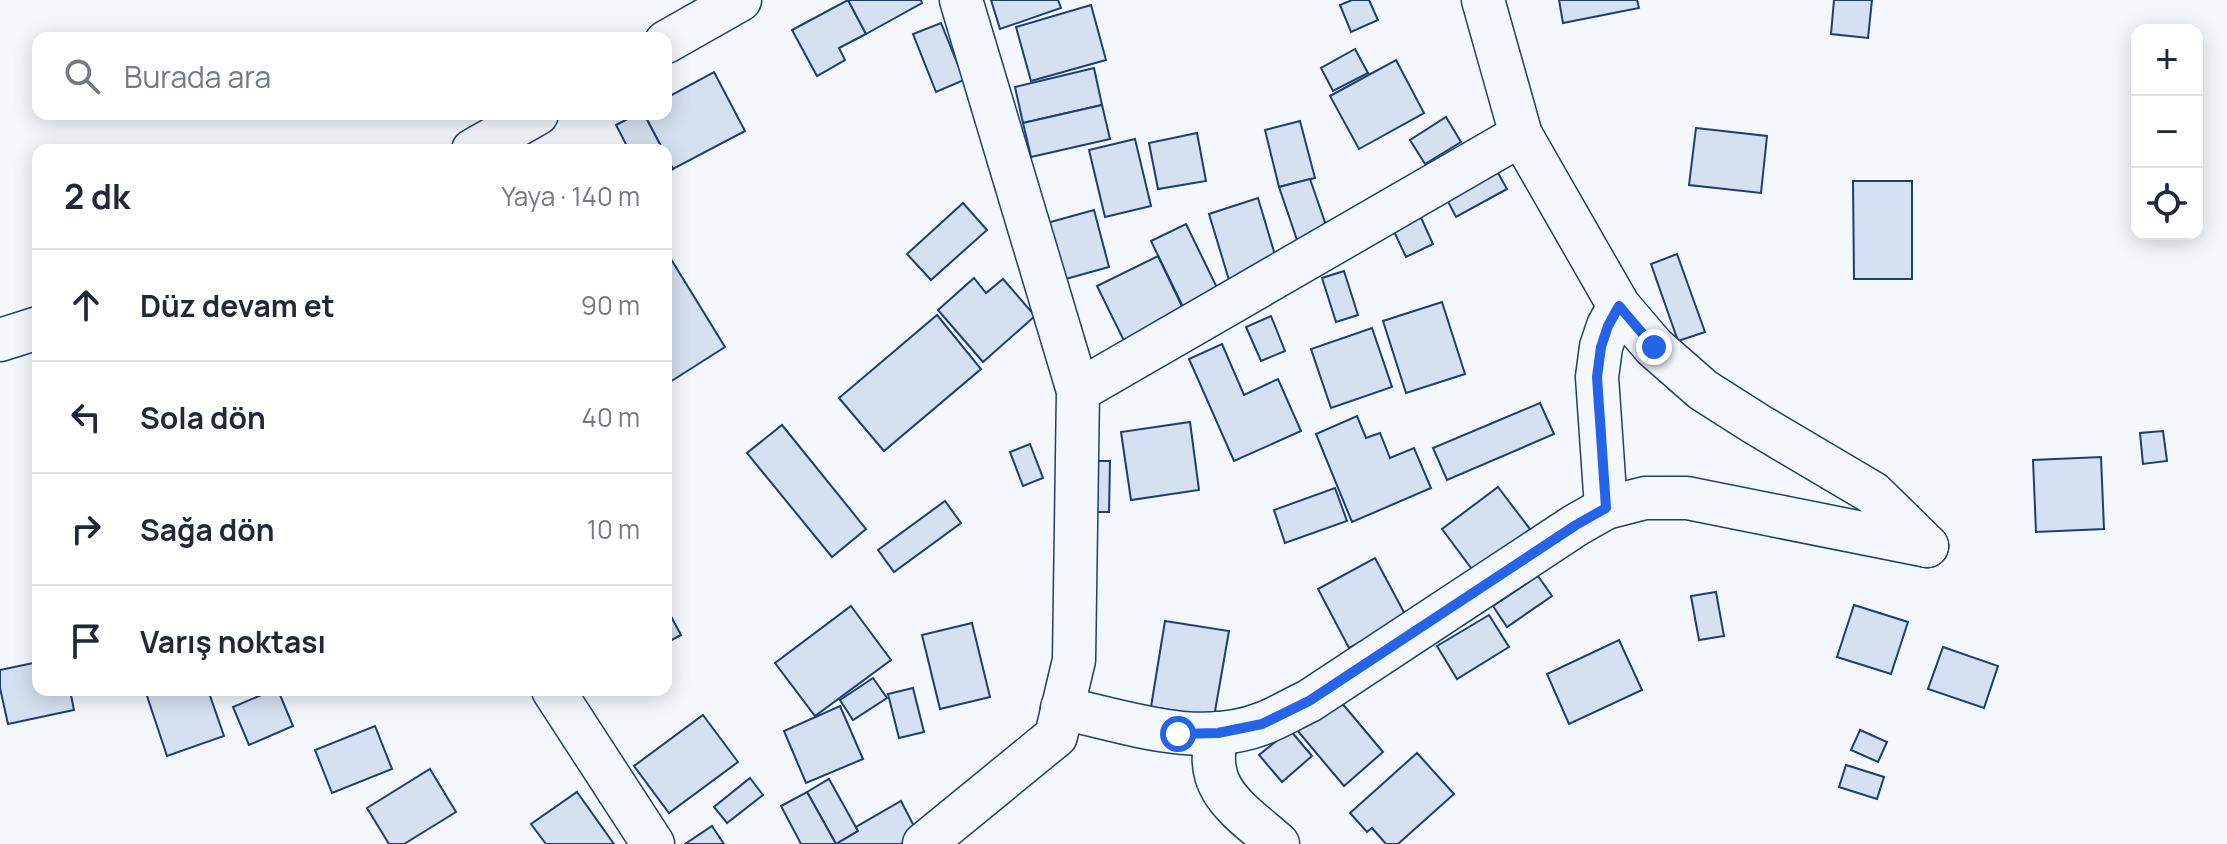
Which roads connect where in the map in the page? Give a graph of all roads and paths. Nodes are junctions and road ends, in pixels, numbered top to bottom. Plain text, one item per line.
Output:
1 (961, 0) edge
2 (1483, 0) edge
3 (723, 4) edge
4 (672, 38) edge
5 (526, 120) edge
6 (1521, 135) junction
7 (484, 144) edge
8 (1619, 306) junction
9 (32, 330) edge
10 (0, 340) edge
11 (1078, 391) junction
12 (1606, 508) junction
13 (557, 696) edge
14 (1062, 708) junction
15 (1218, 733) junction
16 (653, 844) edge
17 (924, 844) edge
18 (1278, 844) edge

1 - 11 street
2 - 6 street
3 - 4 street
5 - 7 street
6 - 8 street
6 - 11 street
8 - 12 street
8 - 12 street
9 - 10 street
11 - 14 street
12 - 15 street
13 - 16 street
14 - 15 street
14 - 17 street
15 - 18 street

